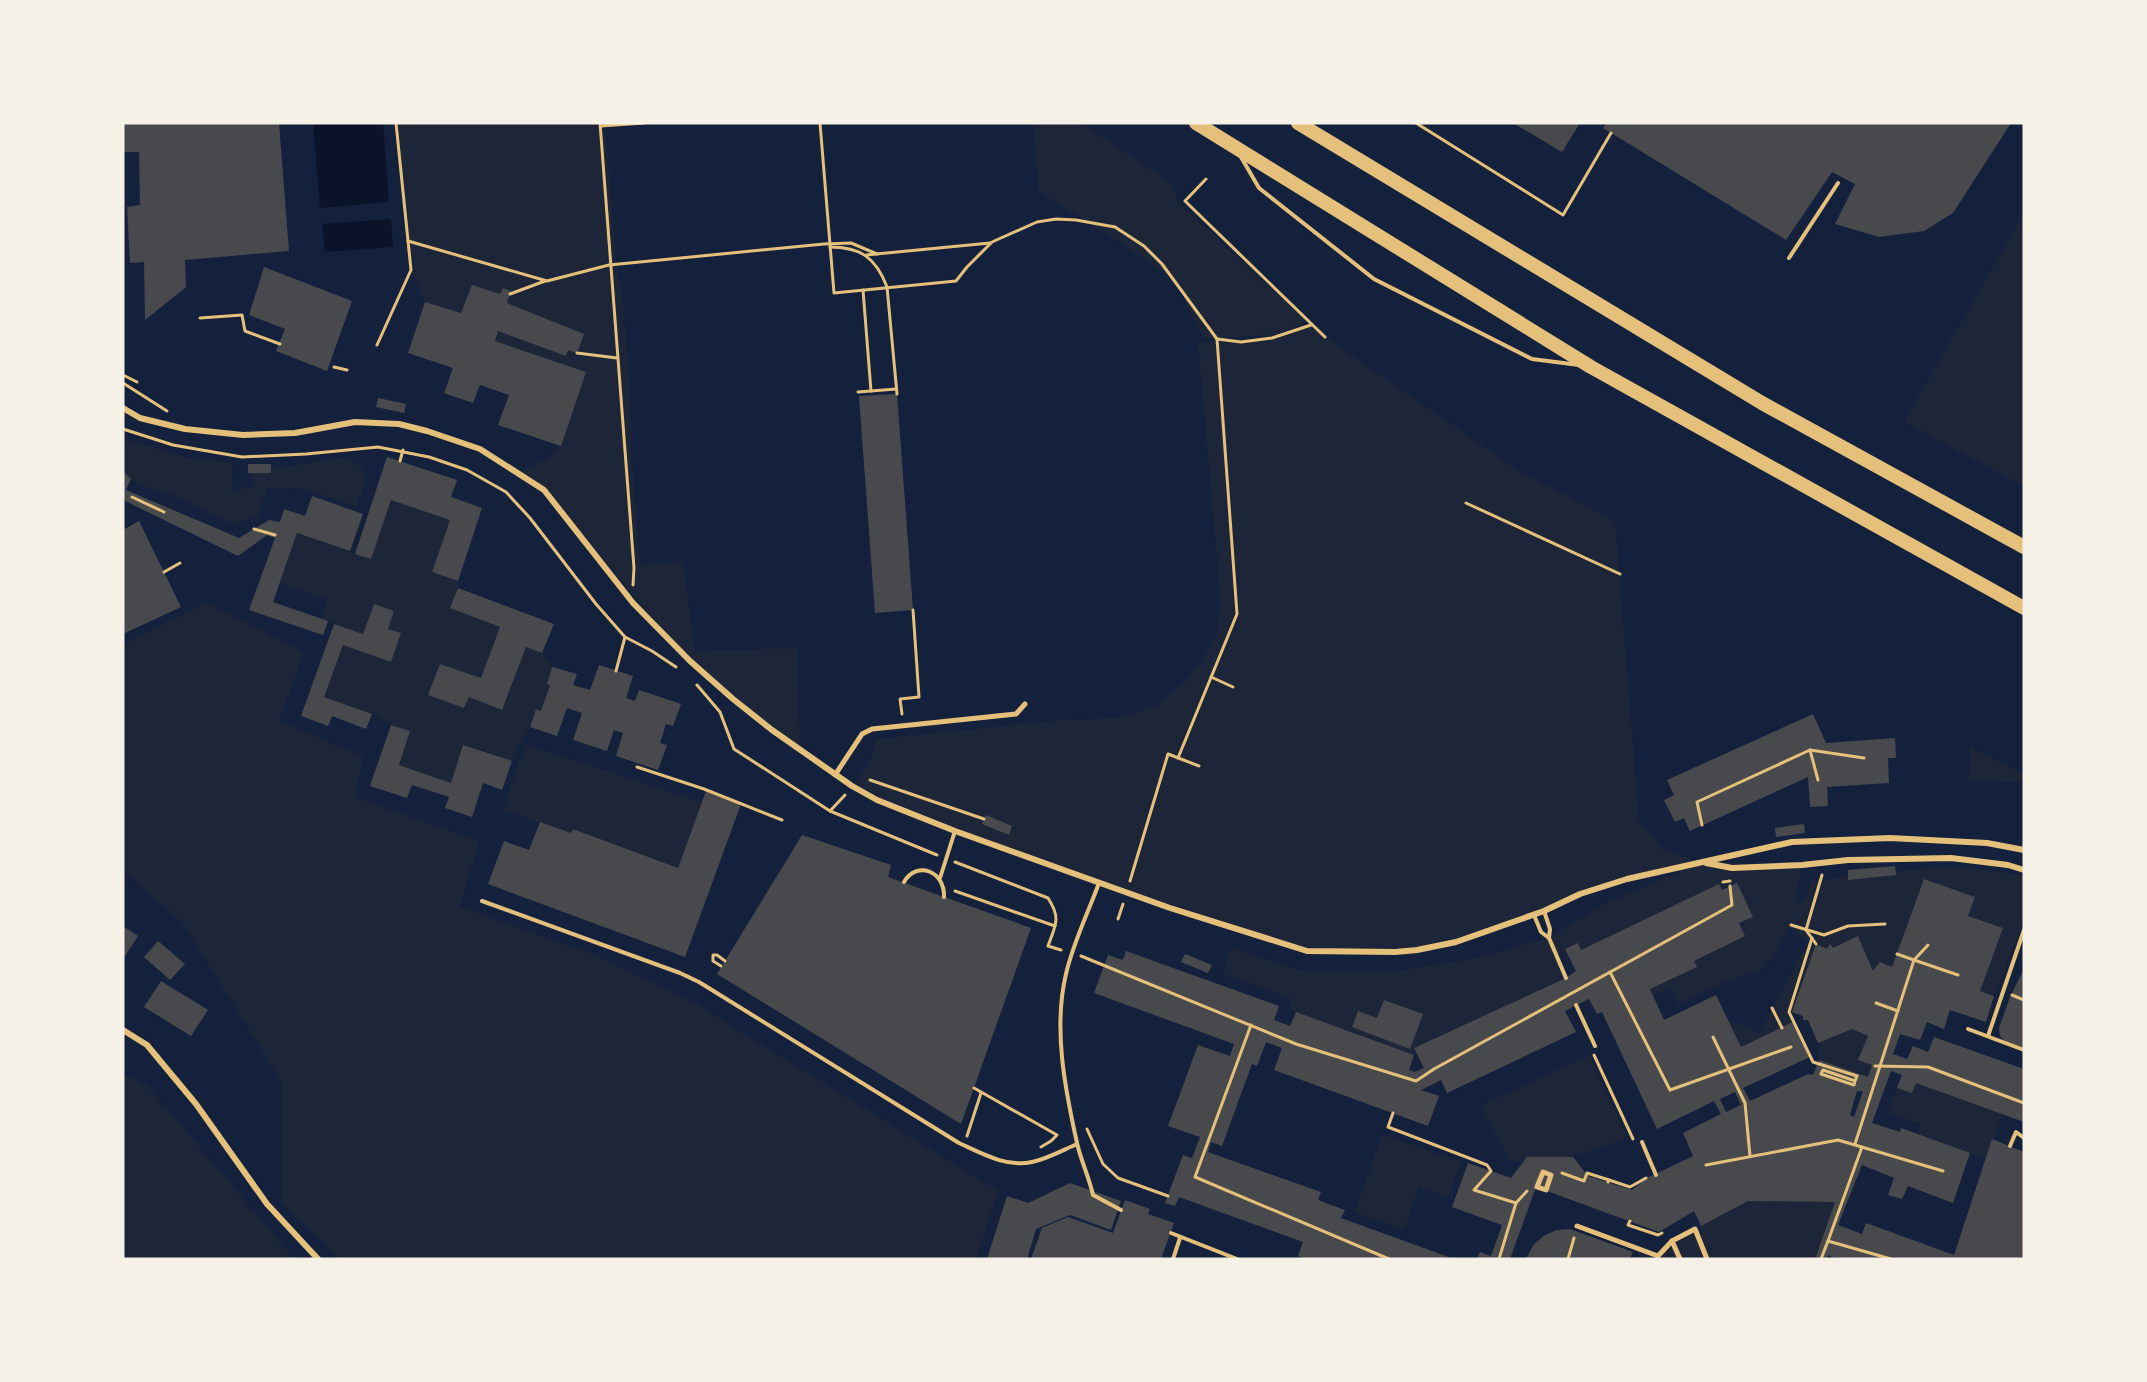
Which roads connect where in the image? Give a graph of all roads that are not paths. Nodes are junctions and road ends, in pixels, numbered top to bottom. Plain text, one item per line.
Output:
1 (1196, 123) edge
2 (1298, 123) edge
3 (1237, 150) junction
4 (1838, 183) dead end
5 (1789, 258) dead end
6 (1592, 367) junction
7 (123, 408) edge
8 (2024, 547) edge
9 (2024, 608) edge
10 (1025, 704) dead end
11 (835, 775) junction
12 (955, 831) junction
13 (2024, 850) edge
14 (1702, 862) junction
15 (2024, 870) edge
16 (940, 878) junction
17 (904, 882) dead end
18 (1099, 882) junction
19 (944, 897) dead end
20 (482, 901) dead end
21 (1544, 911) junction
22 (1534, 915) junction
23 (2024, 930) edge
24 (1549, 938) junction
25 (1566, 978) dead end
26 (1576, 1005) dead end
27 (1968, 1029) dead end
28 (123, 1030) edge
29 (1988, 1036) junction
30 (1592, 1047) road end
31 (2024, 1050) edge
32 (2024, 1138) edge
33 (1642, 1143) dead end
34 (1077, 1144) junction
35 (2010, 1146) dead end
36 (1656, 1174) dead end
37 (1121, 1210) dead end
38 (1578, 1226) road end
39 (1171, 1233) dead end
40 (1180, 1238) junction
41 (1672, 1241) junction
42 (318, 1259) edge
43 (1173, 1259) edge
44 (1237, 1259) edge
45 (1680, 1259) edge
46 (1707, 1259) edge

1 - 3 highway
2 - 8 highway
3 - 6 highway
3 - 6 lane
4 - 5 lane
6 - 9 highway
7 - 11 street
10 - 11 street
11 - 12 street
12 - 16 lane
12 - 18 street
13 - 14 street
14 - 15 street
14 - 21 street
16 - 17 lane
16 - 19 lane
18 - 22 street
18 - 34 lane
20 - 34 lane
21 - 22 street
21 - 24 lane
22 - 24 lane
23 - 29 lane
24 - 25 lane
26 - 30 lane
27 - 29 lane
28 - 42 street
29 - 31 lane
32 - 35 lane
33 - 36 lane
34 - 37 lane
38 - 41 street
39 - 40 lane
40 - 43 lane
40 - 44 lane
41 - 45 street
41 - 46 street

